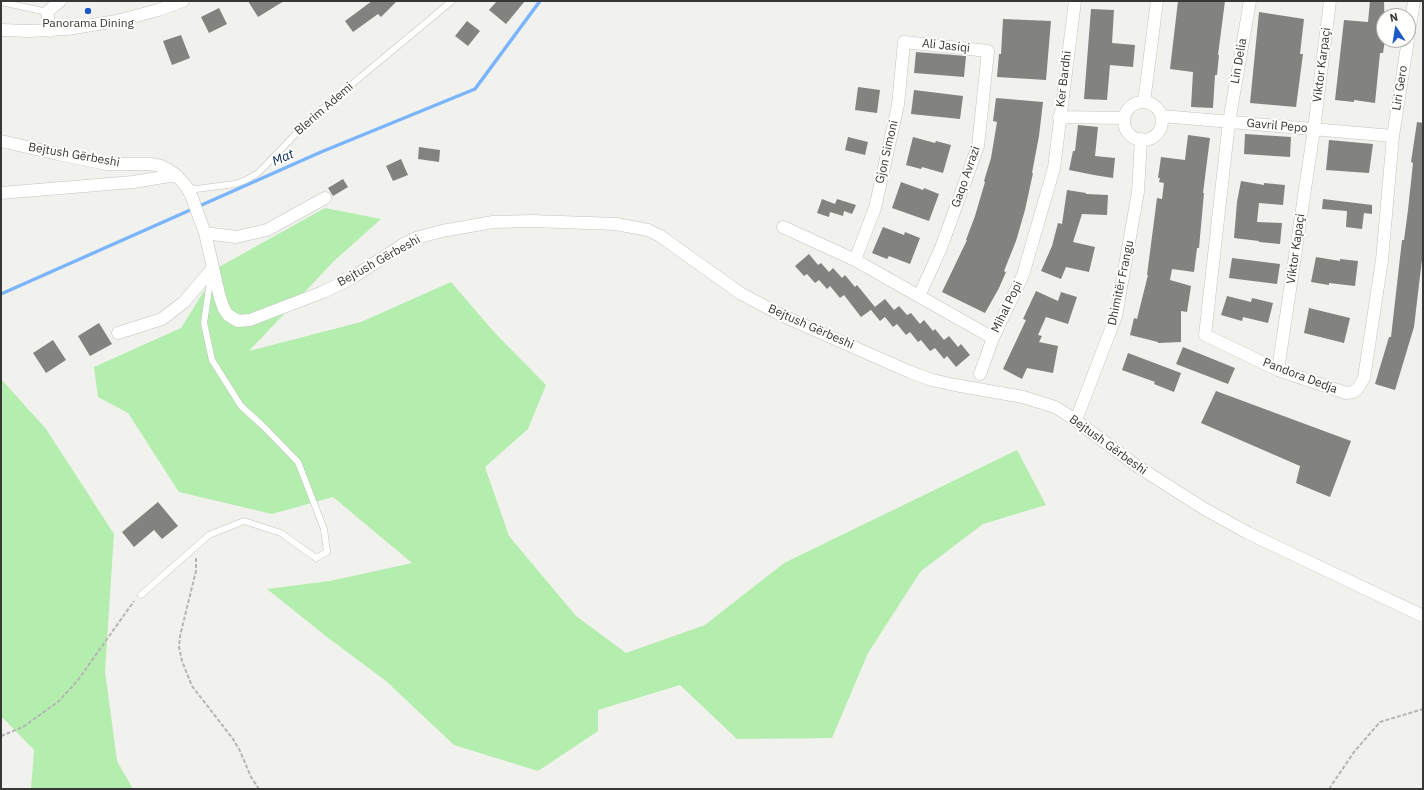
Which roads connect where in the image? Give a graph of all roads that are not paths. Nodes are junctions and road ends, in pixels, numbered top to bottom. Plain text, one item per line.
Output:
1 (60, 1) edge
2 (183, 1) edge
3 (452, 1) edge
4 (1075, 1) edge
5 (1156, 1) edge
6 (1250, 1) edge
7 (1330, 1) edge
8 (1, 2) edge
9 (47, 12) junction
10 (1, 30) edge
11 (50, 31) junction
12 (904, 42) joint
13 (1407, 48) edge
14 (988, 51) joint
15 (1144, 102) junction
16 (1162, 116) junction
17 (1060, 117) junction
18 (1124, 118) junction
19 (1229, 122) junction
20 (1314, 129) junction
21 (1393, 136) junction
22 (1141, 139) junction
23 (1, 141) edge
24 (176, 176) junction
25 (188, 191) junction
26 (1, 193) edge
27 (325, 198) dead end
28 (783, 227) dead end
29 (205, 233) junction
30 (855, 260) junction
31 (212, 269) junction
32 (919, 296) junction
33 (118, 333) dead end
34 (993, 338) junction
35 (1278, 370) junction
36 (980, 374) dead end
37 (1076, 420) junction
38 (141, 595) road end
39 (1423, 616) edge

1 - 9 street
2 - 11 street
3 - 25 lane, Blerim Ademi
4 - 17 street, Ker Bardhi
5 - 15 street
6 - 19 street, Lin Delia
7 - 20 street, Viktor Karpaçi
8 - 9 lane
9 - 11 street
10 - 11 street
12 - 14 street, Ali Jasiqi
12 - 30 street, Gjon Simoni
13 - 21 street, Liri Gero
14 - 32 street, Gaqo Avrazi
15 - 16 street
15 - 18 street
16 - 19 street, Gavril Pepo
16 - 22 street
17 - 18 street, Ker Bardhi
17 - 34 street, Mihal Popi
18 - 22 street
19 - 20 street, Gavril Pepo
19 - 35 street, Pandora Dedja
20 - 21 street, Gavril Pepo
20 - 35 street, Viktor Kapaçi
21 - 35 street, Pandora Dedja
22 - 37 street, Dhimitër Frangu
23 - 24 street, Bejtush Gërbeshi
24 - 25 street, Bejtush Gërbeshi
24 - 26 street
25 - 29 street, Bejtush Gërbeshi
27 - 29 street
28 - 30 street, Mihal Popi
29 - 31 street, Bejtush Gërbeshi
30 - 32 street, Mihal Popi
31 - 33 street
31 - 37 street, Bejtush Gërbeshi
31 - 38 lane
32 - 34 street, Mihal Popi
34 - 36 street
37 - 39 street, Bejtush Gërbeshi

